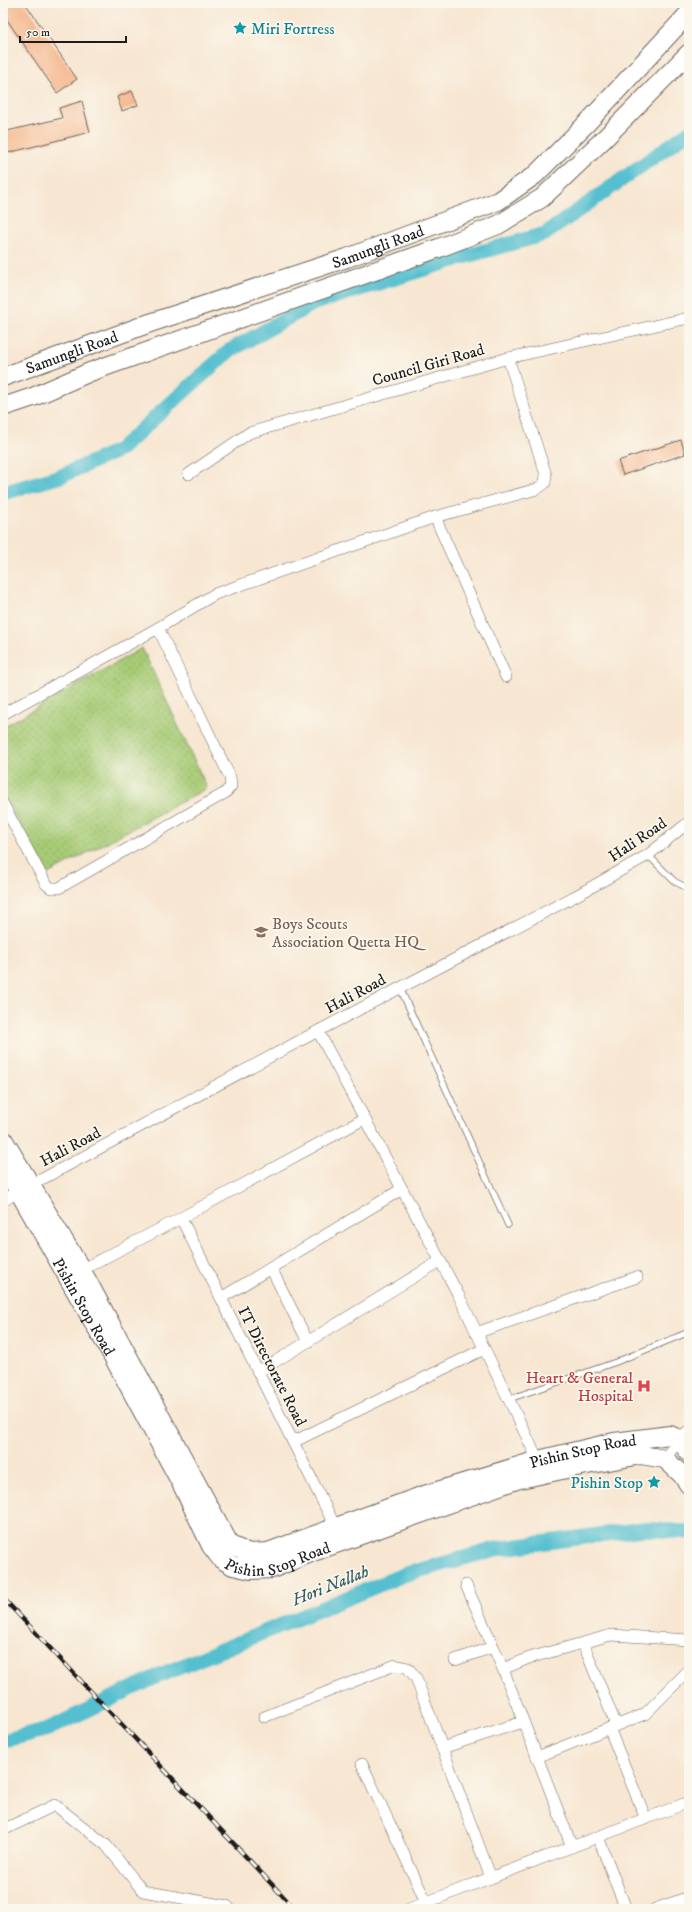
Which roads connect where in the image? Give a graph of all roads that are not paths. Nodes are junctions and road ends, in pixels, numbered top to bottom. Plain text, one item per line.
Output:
1 (689, 13) edge
2 (689, 53) edge
3 (689, 318) edge
4 (508, 358) junction
5 (3, 377) edge
6 (3, 407) edge
7 (190, 474) dead end
8 (435, 517) junction
9 (158, 628) junction
10 (506, 677) dead end
11 (3, 714) edge
12 (3, 804) edge
13 (689, 822) edge
14 (648, 854) junction
15 (689, 889) edge
16 (400, 988) junction
17 (318, 1031) junction
18 (364, 1119) junction
19 (3, 1140) edge
20 (3, 1164) edge
21 (25, 1188) junction
22 (402, 1189) junction
23 (3, 1201) edge
24 (182, 1218) junction
25 (508, 1225) dead end
26 (440, 1261) junction
27 (270, 1268) junction
28 (75, 1273) junction
29 (637, 1277) dead end
30 (221, 1298) junction
31 (689, 1332) edge
32 (476, 1333) junction
33 (308, 1342) junction
34 (484, 1349) junction
35 (258, 1372) junction
36 (509, 1399) junction
37 (684, 1434) edge
38 (293, 1442) junction
39 (689, 1453) edge
40 (665, 1459) junction
41 (538, 1460) junction
42 (689, 1485) edge
43 (336, 1528) junction
44 (466, 1585) dead end
45 (689, 1640) edge
46 (583, 1643) junction
47 (493, 1647) junction
48 (455, 1660) dead end
49 (503, 1670) junction
50 (689, 1670) edge
51 (264, 1718) dead end
52 (523, 1722) junction
53 (613, 1726) junction
54 (442, 1748) junction
55 (537, 1757) junction
56 (362, 1764) dead end
57 (689, 1802) edge
58 (646, 1819) junction
59 (3, 1830) edge
60 (598, 1837) junction
61 (572, 1848) junction
62 (492, 1878) junction
63 (689, 1896) edge
64 (426, 1902) junction
65 (230, 1909) edge
66 (409, 1909) edge
67 (626, 1909) edge
68 (654, 1909) edge

1 - 5 main road, Samungli Road
2 - 6 main road, Samungli Road
3 - 4 street, Council Giri Road
4 - 7 street, Council Giri Road
4 - 8 street
8 - 9 street
8 - 10 street
9 - 11 street
9 - 12 street
13 - 14 street, Hali Road
14 - 15 lane
14 - 16 street, Hali Road
16 - 17 street, Hali Road
16 - 25 lane
17 - 18 street
17 - 21 street, Hali Road
18 - 22 street
18 - 24 street
19 - 21 main road, Pishin Stop Road
20 - 21 main road, Pishin Stop Road
21 - 23 street, Hali Road
21 - 28 main road, Pishin Stop Road
22 - 26 street
22 - 27 street
24 - 28 street
24 - 30 street, IT Directorate Road
26 - 32 street
26 - 33 street
27 - 30 street
27 - 33 street
28 - 40 main road, Pishin Stop Road
28 - 43 main road, Pishin Stop Road
29 - 32 street
30 - 35 street, IT Directorate Road
31 - 36 lane
32 - 34 street
33 - 35 street
34 - 36 street
34 - 38 street
35 - 38 street, IT Directorate Road
36 - 41 street
37 - 39 main road
37 - 40 street
37 - 41 main road, Pishin Stop Road
38 - 43 street, IT Directorate Road
40 - 42 main road
41 - 43 main road, Pishin Stop Road
44 - 47 street
45 - 46 street
46 - 49 street
46 - 53 street
47 - 48 street
47 - 49 street
49 - 52 street
50 - 53 street
51 - 54 street
52 - 54 street
52 - 55 street
53 - 55 street
53 - 58 street
54 - 62 street
55 - 61 street
56 - 64 street
57 - 58 street
58 - 60 street
59 - 65 street
60 - 61 street
60 - 67 street
61 - 62 street
62 - 64 street
63 - 68 street
64 - 66 street

